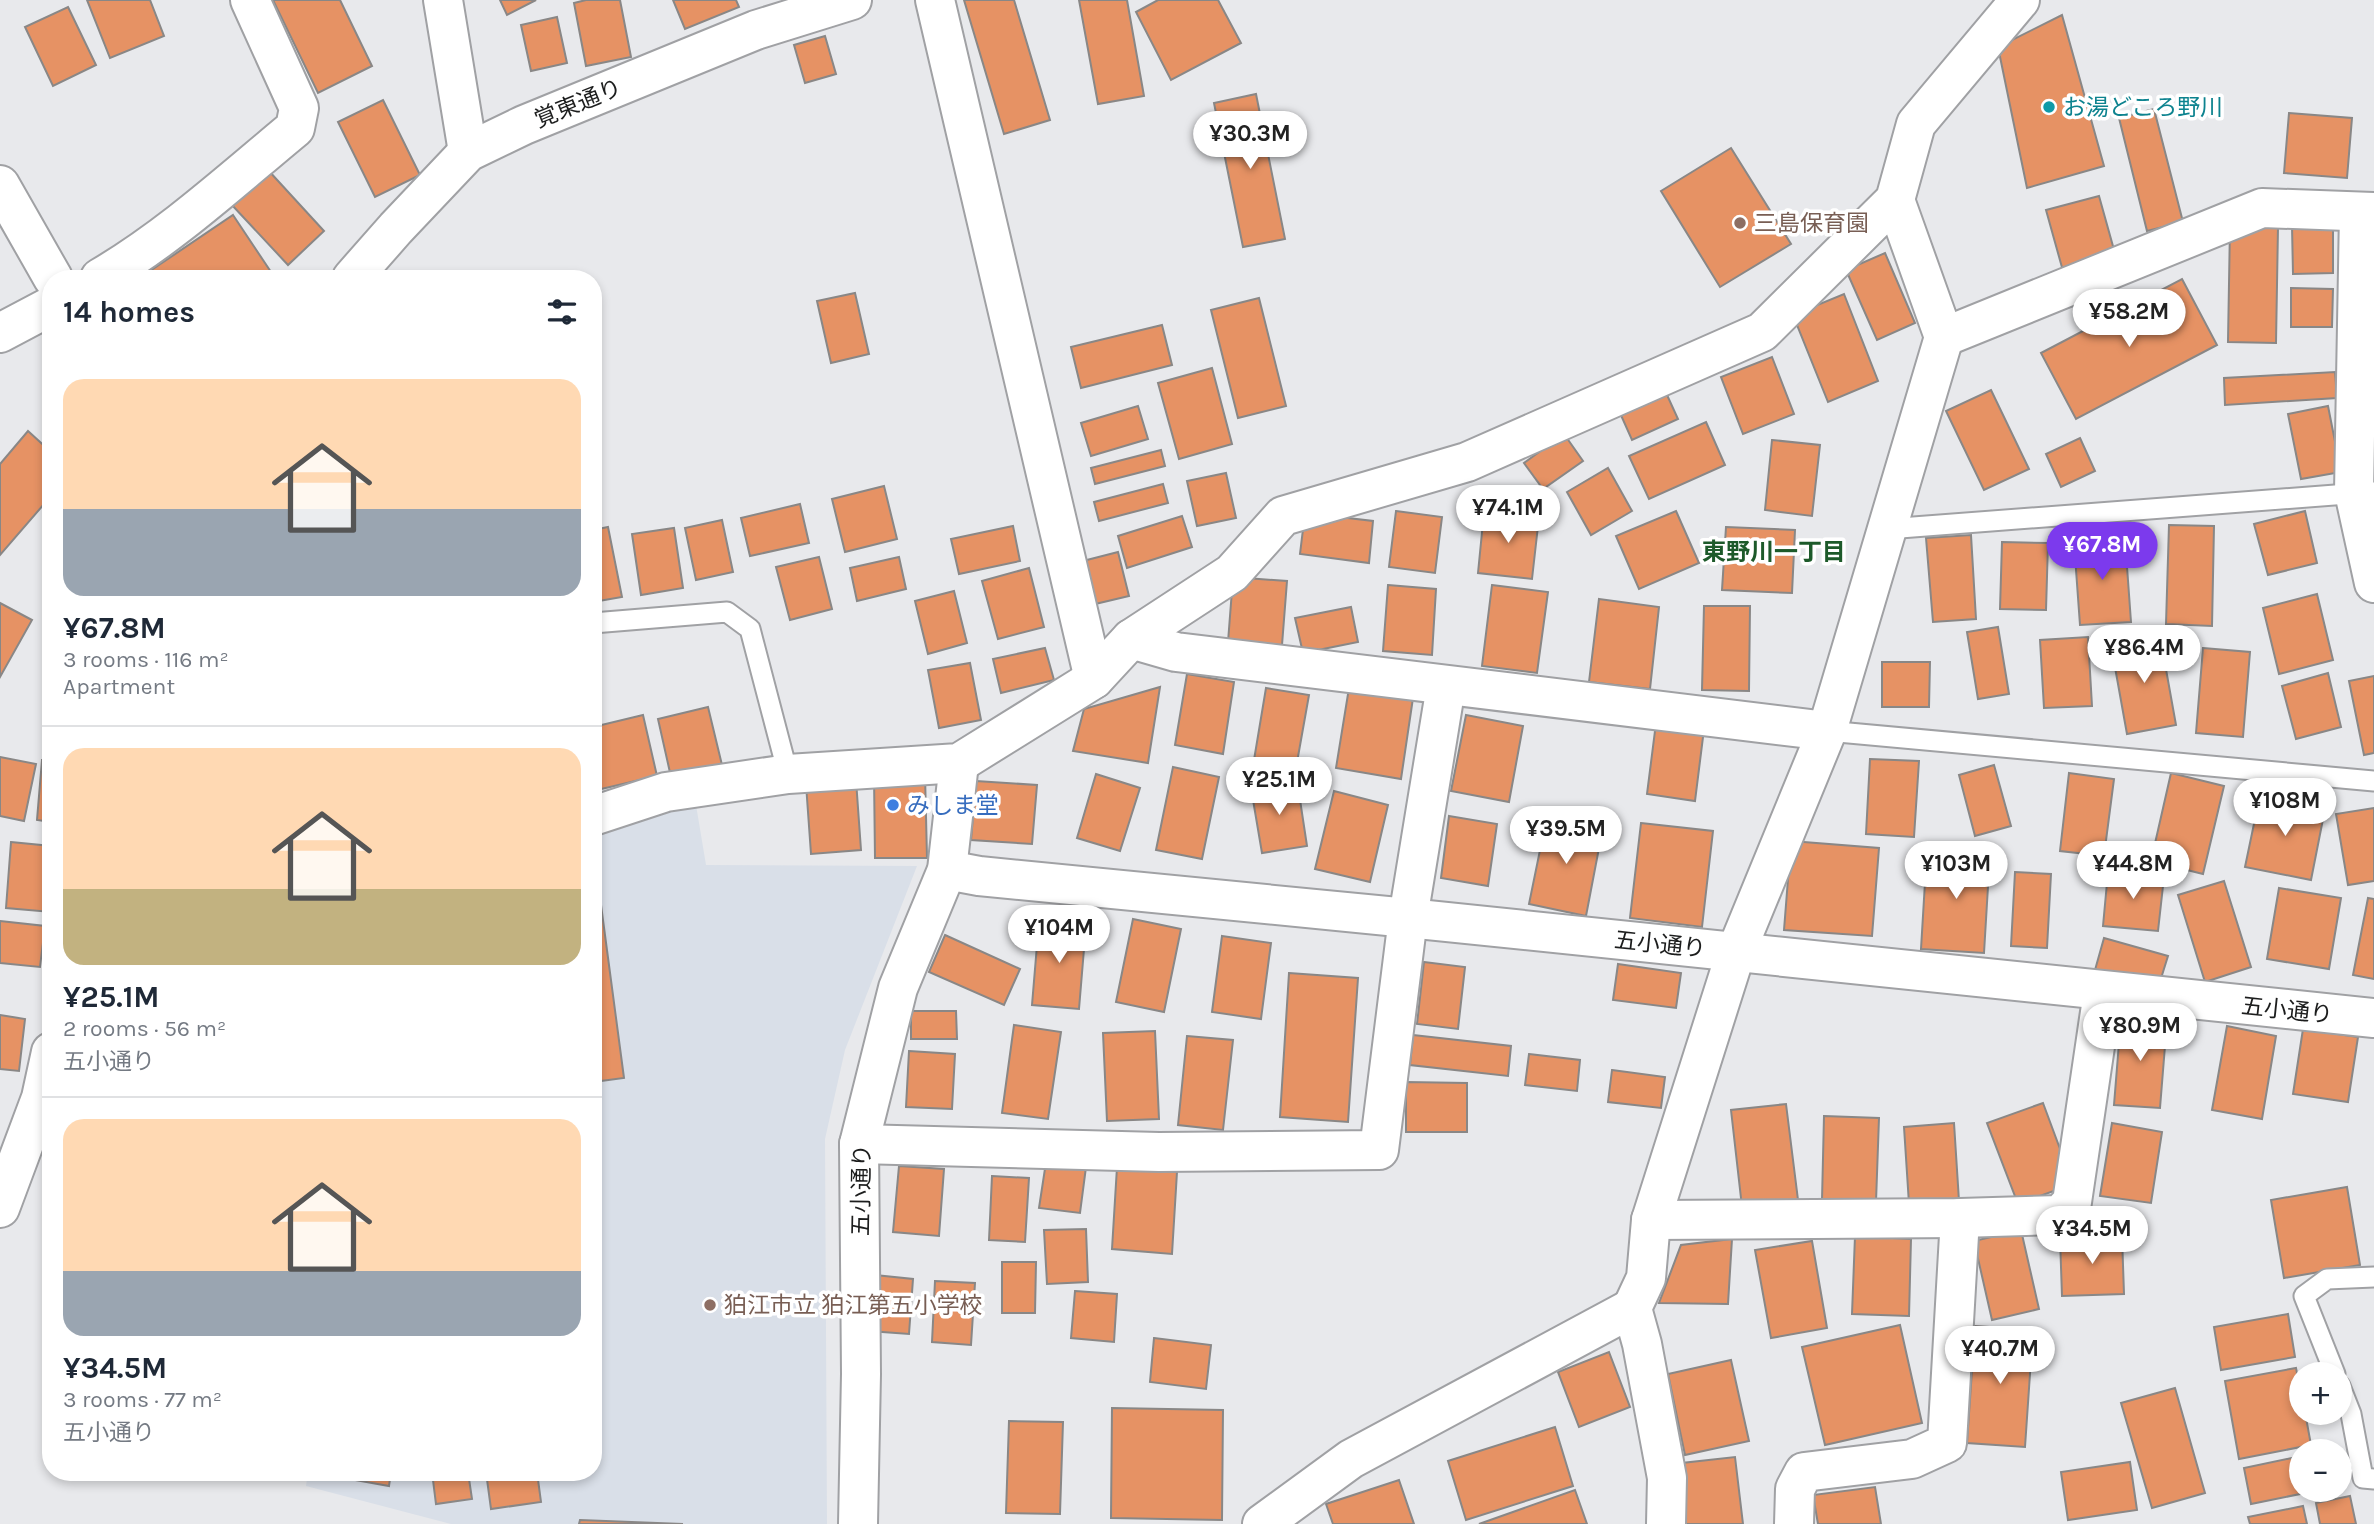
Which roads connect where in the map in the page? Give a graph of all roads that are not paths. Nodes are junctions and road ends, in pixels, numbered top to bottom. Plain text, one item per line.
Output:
1 (250, 0) edge
2 (443, 0) edge
3 (852, 0) edge
4 (935, 0) edge
5 (2020, 0) edge
6 (468, 152) junction
7 (0, 185) edge
8 (1895, 200) junction
9 (2367, 212) edge
10 (48, 270) edge
11 (114, 270) edge
12 (359, 270) edge
13 (42, 311) edge
14 (0, 333) edge
15 (1944, 337) junction
16 (2364, 492) edge
17 (1887, 529) junction
18 (2374, 583) edge
19 (602, 621) edge
20 (1131, 639) junction
21 (1094, 680) junction
22 (1446, 686) junction
23 (1826, 731) junction
24 (959, 763) junction
25 (788, 774) junction
26 (2374, 781) edge
27 (602, 813) edge
28 (947, 870) junction
29 (1408, 918) junction
30 (1736, 953) junction
31 (2103, 992) junction
32 (2374, 1018) edge
33 (42, 1093) edge
34 (859, 1144) junction
35 (0, 1208) edge
36 (1960, 1218) junction
37 (1651, 1220) junction
38 (2374, 1277) edge
39 (1632, 1308) junction
40 (2330, 1362) edge
41 (2352, 1419) edge
42 (2374, 1479) edge
43 (858, 1524) edge
44 (1262, 1524) edge
45 (1666, 1524) edge
46 (1794, 1524) edge

1 - 11 street
2 - 6 street
3 - 6 street, 覚東通り
4 - 21 street
5 - 8 street
6 - 12 street, 覚東通り
7 - 10 street
8 - 15 street
8 - 20 street
9 - 15 street
9 - 16 street
13 - 14 street
15 - 17 street
16 - 17 lane
16 - 18 street
17 - 23 street
19 - 25 lane
20 - 21 street
20 - 22 street
21 - 24 street
22 - 23 street
22 - 29 street
23 - 26 lane
23 - 30 street
24 - 25 street
24 - 28 street, 五小通り
25 - 27 street
28 - 29 street, 五小通り
28 - 34 street, 五小通り
29 - 30 street, 五小通り
29 - 34 street
30 - 31 street, 五小通り
30 - 37 street
31 - 32 street, 五小通り
31 - 36 street
33 - 35 street
34 - 43 street, 五小通り
36 - 37 street
36 - 46 street
37 - 39 street
38 - 40 lane
39 - 44 street
39 - 45 street
41 - 42 lane

